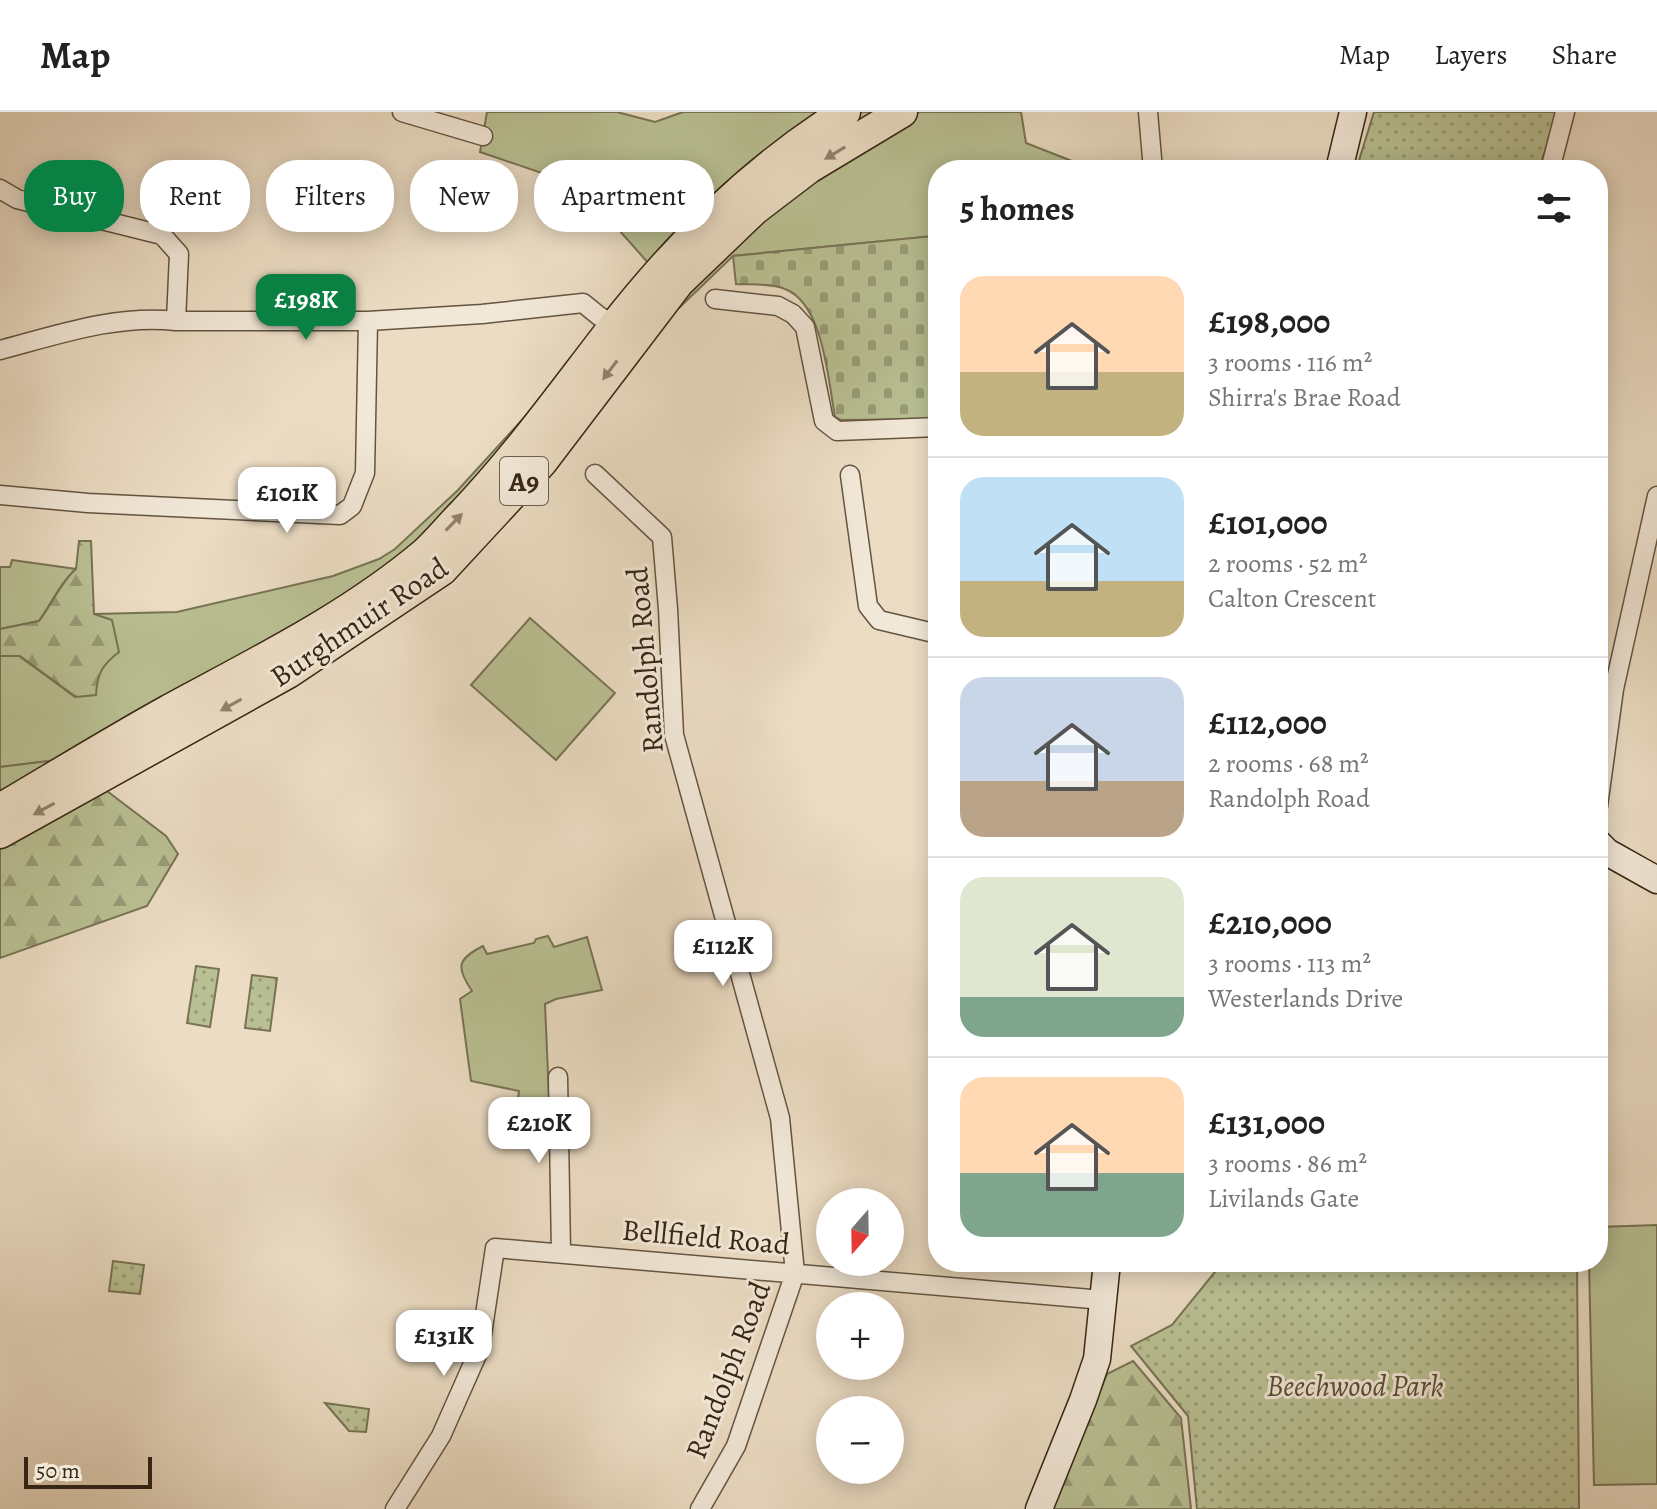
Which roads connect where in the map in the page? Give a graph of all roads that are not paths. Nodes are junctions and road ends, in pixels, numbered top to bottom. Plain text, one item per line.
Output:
1 (402, 112) edge
2 (845, 112) edge
3 (902, 112) edge
4 (1148, 112) edge
5 (1353, 112) edge
6 (1565, 112) edge
7 (483, 136) dead end
8 (1152, 160) edge
9 (1341, 160) edge
10 (1553, 160) edge
11 (0, 189) edge
12 (715, 299) dead end
13 (176, 321) junction
14 (368, 321) junction
15 (624, 332) junction
16 (0, 350) edge
17 (928, 427) edge
18 (595, 474) dead end
19 (850, 475) dead end
20 (0, 495) edge
21 (1657, 496) edge
22 (928, 632) edge
23 (1608, 733) edge
24 (0, 809) edge
25 (0, 833) edge
26 (1608, 853) edge
27 (1657, 880) edge
28 (558, 1077) dead end
29 (561, 1252) junction
30 (1106, 1272) edge
31 (795, 1273) junction
32 (1103, 1300) junction
33 (395, 1509) edge
34 (700, 1509) edge
35 (1039, 1509) edge

1 - 7 street
2 - 15 main road, Burghmuir Road / A9
3 -> 15 main road, Burghmuir Road / A9
4 - 8 street
5 - 9 main road
6 - 10 street
11 - 13 street
12 - 17 street
13 - 14 street
13 - 16 street
14 - 15 street
14 - 20 street
24 -> 15 main road, Burghmuir Road / A9
15 -> 25 main road, Burghmuir Road / A9
18 - 31 street, Randolph Road
19 - 22 street
21 - 23 street
26 - 27 main road
28 - 29 street
29 - 31 street, Bellfield Road
29 - 33 street, Bellfield Road
30 - 32 main road
31 - 32 street, Bellfield Road
31 - 34 street, Randolph Road
32 - 35 main road

